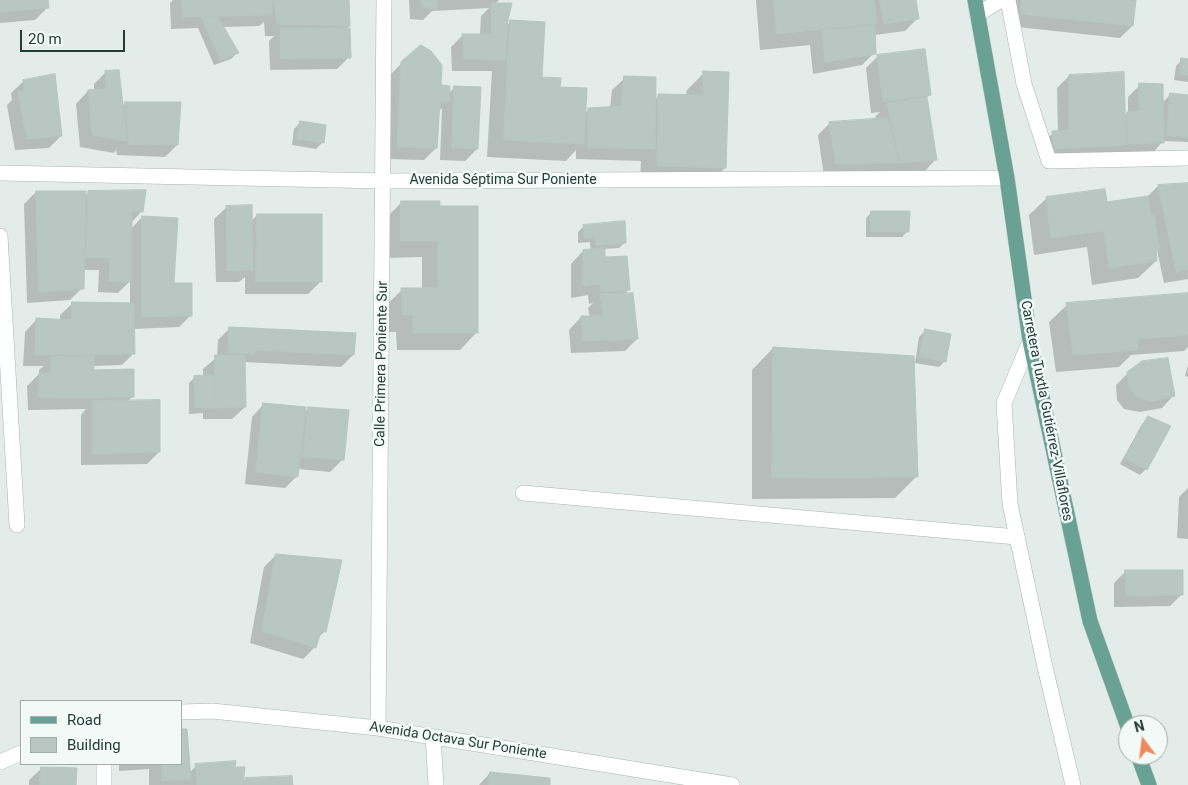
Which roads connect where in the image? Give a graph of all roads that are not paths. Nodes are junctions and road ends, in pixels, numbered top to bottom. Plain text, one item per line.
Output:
1 (384, 0) edge
2 (975, 0) edge
3 (1001, 0) edge
4 (1008, 0) edge
5 (977, 16) junction
6 (1188, 158) edge
7 (0, 172) edge
8 (1007, 178) junction
9 (384, 181) junction
10 (0, 236) edge
11 (1030, 342) junction
12 (523, 493) dead end
13 (18, 525) dead end
14 (1017, 537) junction
15 (182, 712) edge
16 (1124, 715) edge
17 (378, 728) junction
18 (433, 737) junction
19 (20, 753) edge
20 (0, 762) edge
21 (104, 765) edge
22 (1142, 765) edge
23 (104, 785) edge
24 (436, 785) edge
25 (732, 785) edge
26 (1073, 785) edge
27 (1149, 785) edge

1 - 9 street, Calle Primera Poniente Sur
2 - 5 main road, Carretera Tuxtla Gutiérrez-Villaflores
3 - 5 street
4 - 6 street
5 - 8 main road, Carretera Tuxtla Gutiérrez-Villaflores
7 - 9 street, Avenida Séptima Sur Poniente
8 - 9 street, Avenida Séptima Sur Poniente
8 - 11 main road, Carretera Tuxtla Gutiérrez-Villaflores
9 - 17 street, Calle Primera Poniente Sur
10 - 13 street
11 - 14 street
11 - 16 main road, Carretera Tuxtla Gutiérrez-Villaflores
12 - 14 street
14 - 26 street
15 - 17 street, Avenida Octava Sur Poniente
17 - 18 street, Avenida Octava Sur Poniente
18 - 24 street
18 - 25 street, Avenida Octava Sur Poniente
19 - 20 street
21 - 23 street
22 - 27 main road

